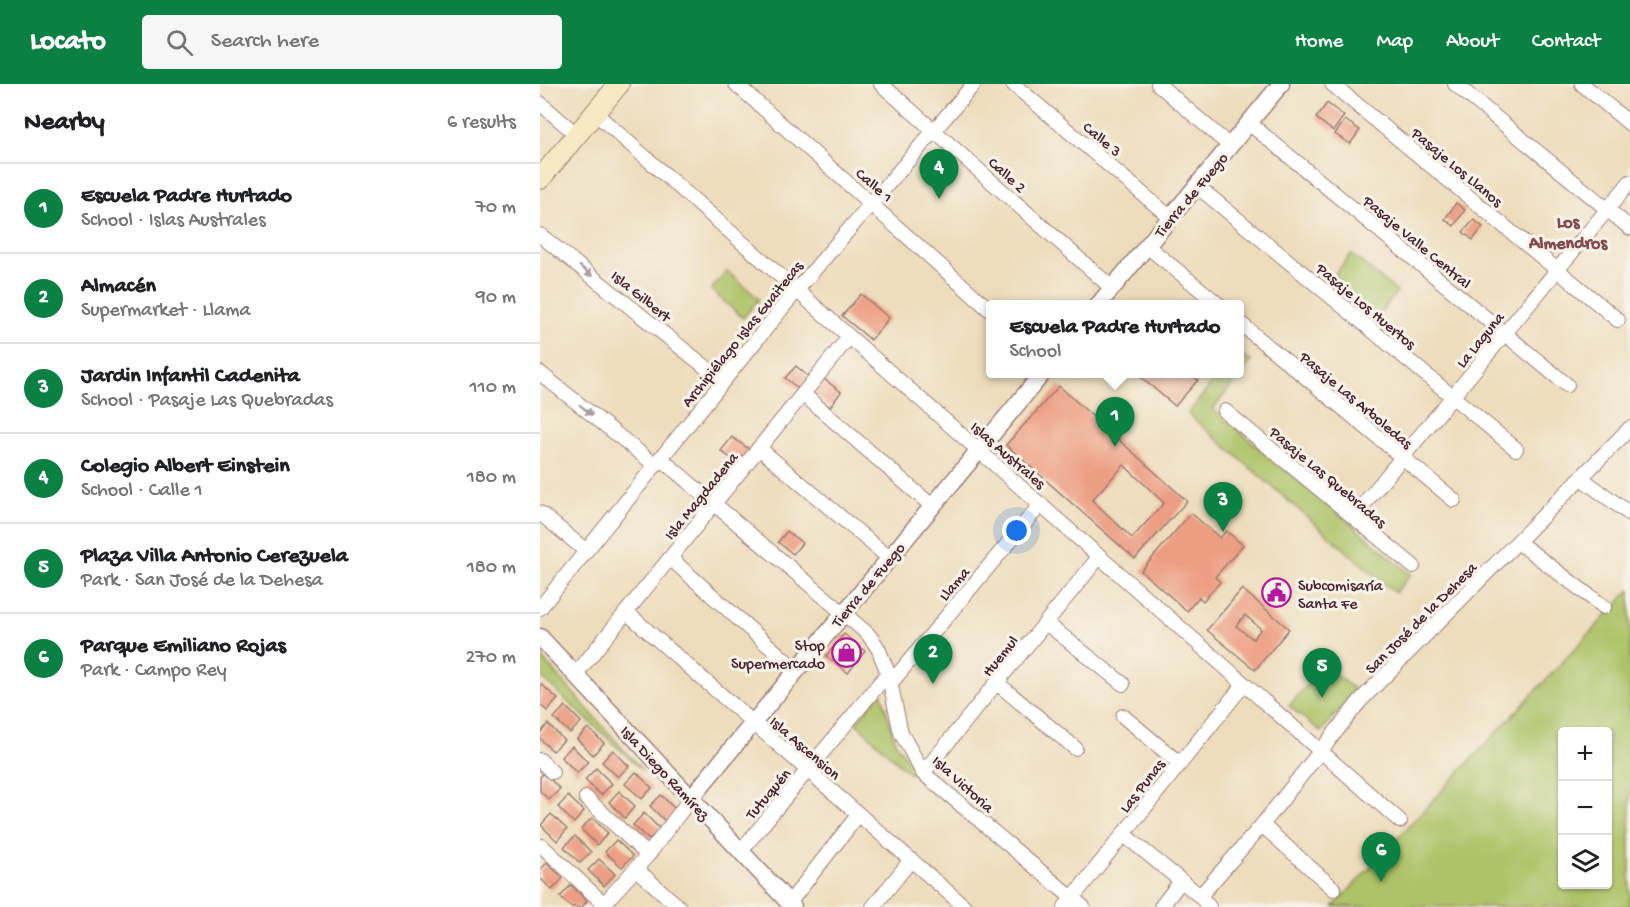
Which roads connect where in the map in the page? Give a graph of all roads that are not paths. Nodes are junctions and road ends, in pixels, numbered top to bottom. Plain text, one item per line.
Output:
1 (619, 84) edge
2 (736, 84) edge
3 (881, 84) edge
4 (974, 84) edge
5 (1013, 84) edge
6 (1281, 84) edge
7 (1332, 84) edge
8 (1455, 84) edge
9 (1582, 84) edge
10 (1160, 85) edge
11 (540, 104) edge
12 (595, 113) junction
13 (1249, 123) junction
14 (1630, 124) edge
15 (934, 130) junction
16 (577, 135) junction
17 (1230, 146) junction
18 (540, 179) edge
19 (1630, 182) edge
20 (1197, 186) junction
21 (870, 202) junction
22 (1607, 210) junction
23 (1171, 218) junction
24 (1630, 228) edge
25 (540, 235) edge
26 (1147, 246) junction
27 (1557, 270) junction
28 (1112, 288) junction
29 (796, 291) junction
30 (1102, 300) edge
31 (1213, 300) edge
32 (986, 306) edge
33 (1618, 320) dead end
34 (1244, 326) edge
35 (1505, 334) junction
36 (849, 337) junction
37 (540, 373) edge
38 (1039, 378) edge
39 (723, 381) junction
40 (1567, 385) dead end
41 (803, 394) junction
42 (1453, 397) junction
43 (1225, 411) dead end
44 (1630, 428) edge
45 (759, 448) junction
46 (980, 449) junction
47 (1516, 449) dead end
48 (1403, 458) junction
49 (657, 461) junction
50 (1581, 478) junction
51 (1454, 500) dead end
52 (714, 504) junction
53 (1041, 504) junction
54 (932, 506) junction
55 (540, 513) edge
56 (1630, 514) edge
57 (1353, 517) junction
58 (1518, 542) junction
59 (585, 550) junction
60 (1100, 556) junction
61 (670, 558) junction
62 (889, 558) junction
63 (1413, 566) dead end
64 (1604, 607) dead end
65 (540, 608) edge
66 (626, 612) junction
67 (843, 613) junction
68 (1046, 623) junction
69 (540, 637) edge
70 (796, 670) junction
71 (576, 674) junction
72 (889, 678) junction
73 (998, 683) junction
74 (1124, 684) dead end
75 (1244, 684) junction
76 (1123, 716) dead end
77 (753, 722) junction
78 (1075, 748) dead end
79 (1320, 751) junction
80 (540, 760) edge
81 (1179, 763) junction
82 (808, 770) junction
83 (552, 772) dead end
84 (923, 773) junction
85 (586, 798) dead end
86 (691, 798) junction
87 (859, 814) junction
88 (1400, 821) dead end
89 (1262, 825) junction
90 (1123, 834) junction
91 (542, 846) dead end
92 (740, 852) junction
93 (648, 855) junction
94 (911, 860) junction
95 (636, 869) junction
96 (1181, 881) junction
97 (1334, 889) dead end
98 (1204, 901) edge
99 (1068, 902) edge
100 (791, 905) edge
101 (602, 906) edge
102 (679, 907) edge
103 (873, 907) edge
104 (965, 907) edge
105 (1083, 907) edge
106 (1161, 907) edge

1 - 12 main road
2 - 21 street, Calle 1
3 - 15 street, Calle 2
4 - 15 street, Archipiélago Islas Guaitecas
5 - 23 street, Calle 3
6 - 13 street, Tierra de Fuego
7 - 27 street, Pasaje Los Llanos
8 - 22 street
9 - 14 street
10 - 17 street
11 - 16 street
12 - 16 main road
12 - 29 street, Islas Australes
13 - 17 street, Tierra de Fuego
13 - 35 street, Pasaje Valle Central
15 - 21 street, Archipiélago Islas Guaitecas
15 - 28 street, Calle 2
16 - 18 main road
17 - 20 street, Tierra de Fuego
19 - 22 street, La Laguna
20 - 23 street, Tierra de Fuego
20 - 42 street, Pasaje Los Huertos
21 - 29 street, Archipiélago Islas Guaitecas
21 - 32 street, Calle 1
22 - 24 street
22 - 27 street, La Laguna
23 - 26 street, Tierra de Fuego
25 -> 39 street, Isla Gilbert
26 - 28 street, Tierra de Fuego
26 - 31 street
27 - 33 street, Pasaje Los Llanos
27 - 35 street, La Laguna
28 - 30 street, Tierra de Fuego
29 - 36 street, Islas Australes
29 - 39 street, Archipiélago Islas Guaitecas
34 - 48 street, Pasaje Las Arboledas
35 - 40 street, Pasaje Valle Central
35 - 42 street, La Laguna
36 - 41 street, Isla Magdadena
36 - 46 street, Islas Australes
37 -> 49 street, Isla Victoria
38 - 46 street, Tierra de Fuego
39 - 49 street, Archipiélago Islas Guaitecas
41 - 45 street, Isla Magdadena
41 - 54 street
42 - 47 street, Pasaje Los Huertos
42 - 48 street, La Laguna
43 - 57 street, Pasaje Las Quebradas
44 - 50 street, San José de la Dehesa
45 - 52 street, Isla Magdadena
45 - 62 street
46 - 53 street, Islas Australes
46 - 54 street, Tierra de Fuego
48 - 51 street, Pasaje Las Arboledas
48 - 57 street, La Laguna
49 - 52 street, Isla Victoria
49 - 59 street, Archipiélago Islas Guaitecas
50 - 56 street
50 - 58 street, San José de la Dehesa
52 - 61 street, Isla Magdadena
52 - 67 street, Isla Victoria
53 - 60 street, Islas Australes
53 - 72 street, Llama
54 - 62 street, Tierra de Fuego
55 - 59 street
57 - 63 street, Pasaje Las Quebradas
58 - 64 street
58 - 79 street, San José de la Dehesa
59 - 65 street, Archipiélago Islas Guaitecas
60 - 68 street, Huemul
60 - 75 street, Islas Australes
61 - 66 street, Isla Magdadena
61 - 70 street
62 - 67 street, Tierra de Fuego
66 - 71 street, Isla Magdadena
66 - 77 street, Isla Ascension
67 - 70 street, Tierra de Fuego
67 - 72 street, Isla Victoria
68 - 73 street, Huemul
68 - 74 street
69 - 71 street, Isla Diego Ramírez
70 - 77 street, Tierra de Fuego
71 - 86 street, Isla Diego Ramírez
72 - 82 street, Tutuquén
72 - 84 street, Isla Victoria
73 - 78 street
73 - 84 street, Huemul
75 - 79 street, Islas Australes
75 - 81 street, Las Punas
76 - 81 street
77 - 82 street, Isla Ascension
77 - 86 street, Tierra de Fuego
79 - 88 street, Islas Australes
79 - 89 street, San José de la Dehesa
80 - 83 street
81 - 90 street, Las Punas
82 - 87 street, Isla Ascension
82 - 92 street, Tutuquén
84 - 99 street, Isla Victoria
85 - 93 street
86 - 92 street, Isla Diego Ramírez
86 - 93 street, Tierra de Fuego
87 - 94 street, Isla Ascension
87 - 100 street
89 - 97 street
89 - 98 street, San José de la Dehesa
90 - 96 street
90 - 99 street, Las Punas
91 - 101 street
92 - 100 street, Isla Diego Ramírez
93 - 95 street, Tierra de Fuego
94 - 103 street
94 - 104 street, Isla Ascension
95 - 101 street, Tierra de Fuego
95 - 102 street
96 - 98 street
96 - 106 street
99 - 105 street, Isla Victoria

